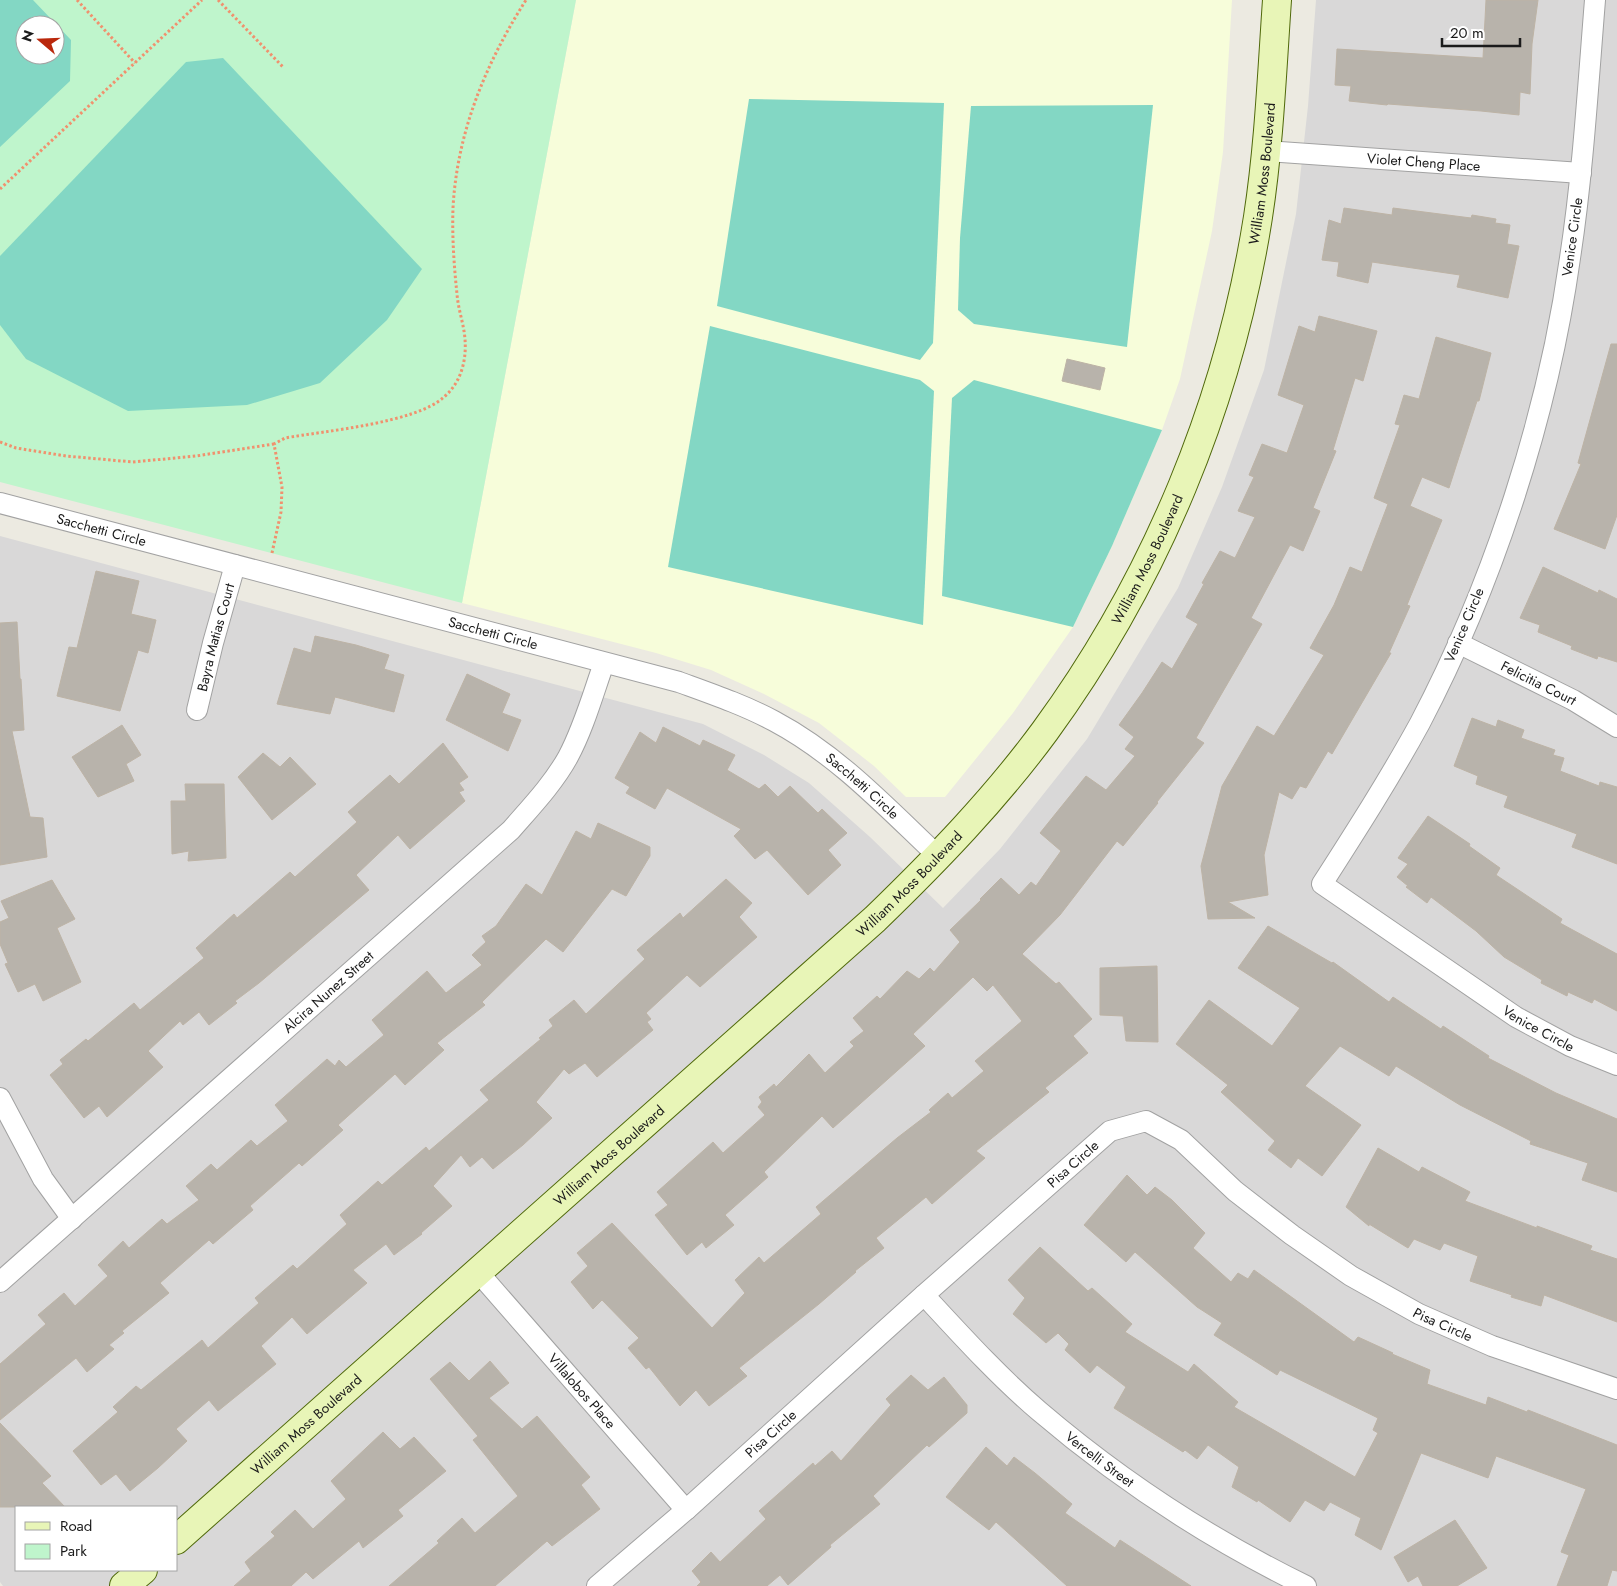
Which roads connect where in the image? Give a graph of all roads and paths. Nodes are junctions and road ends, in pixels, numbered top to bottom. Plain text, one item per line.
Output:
1 (77, 0) edge
2 (202, 0) edge
3 (218, 0) edge
4 (526, 0) edge
5 (1277, 0) edge
6 (1595, 0) edge
7 (135, 63) junction
8 (283, 67) dead end
9 (1266, 151) junction
10 (1581, 172) junction
11 (0, 189) edge
12 (0, 442) edge
13 (274, 444) junction
14 (0, 503) edge
15 (236, 564) junction
16 (267, 573) junction
17 (1458, 642) junction
18 (604, 663) junction
19 (197, 710) dead end
20 (1617, 727) edge
21 (938, 857) junction
22 (1617, 1065) edge
23 (0, 1098) edge
24 (72, 1219) junction
25 (478, 1272) junction
26 (0, 1282) edge
27 (924, 1295) junction
28 (1617, 1389) edge
29 (686, 1510) junction
30 (178, 1538) edge
31 (141, 1571) edge
32 (124, 1586) edge
33 (597, 1586) edge
34 (1306, 1586) edge

1 - 7 path
2 - 7 path
3 - 8 path
4 - 13 path
5 - 9 street, William Moss Boulevard
6 - 10 street, Venice Circle
7 - 11 path
9 - 10 street, Violet Cheng Place
9 - 21 street, William Moss Boulevard
10 - 17 street, Venice Circle
12 - 13 path
13 - 16 path
14 - 15 street, Sacchetti Circle
15 - 16 street, Sacchetti Circle
15 - 19 street, Bayra Matias Court
16 - 18 street, Sacchetti Circle
17 - 20 street, Felicitia Court
17 - 22 street, Venice Circle
18 - 21 street, Sacchetti Circle
18 - 24 street, Alcira Nunez Street
21 - 25 street, William Moss Boulevard
23 - 24 street
24 - 26 street, Alcira Nunez Street
25 - 29 street, Villalobos Place
25 - 30 street, William Moss Boulevard
27 - 28 street, Pisa Circle
27 - 29 street, Pisa Circle
27 - 34 street, Vercelli Street
29 - 33 street, Pisa Circle
31 - 32 street

